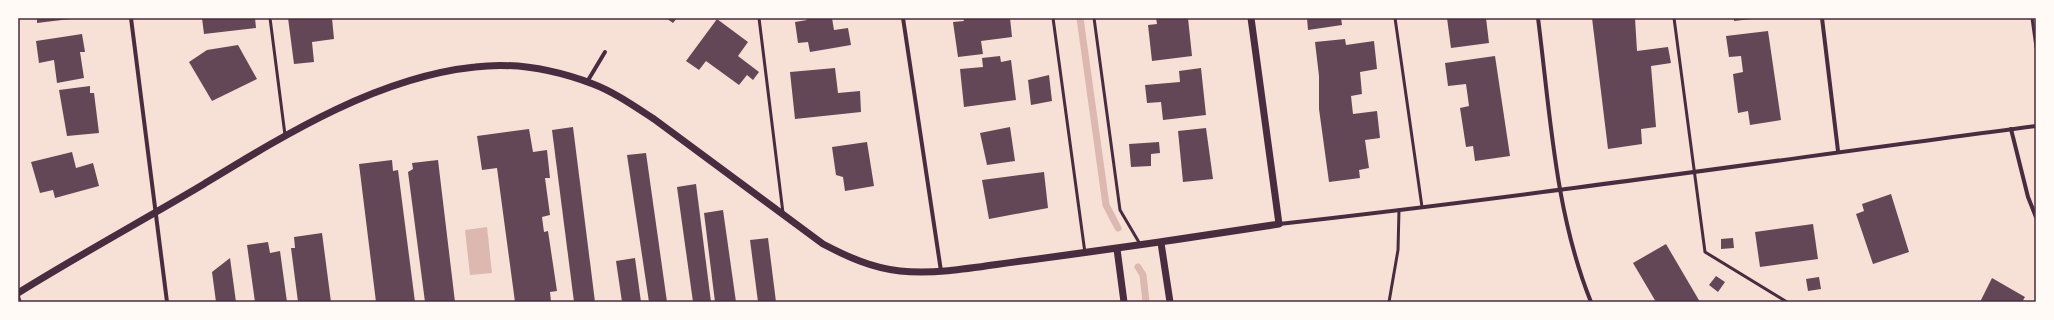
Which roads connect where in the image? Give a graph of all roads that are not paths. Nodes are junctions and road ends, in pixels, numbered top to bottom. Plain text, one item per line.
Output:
1 (130, 18) edge
2 (270, 18) edge
3 (759, 18) edge
4 (903, 18) edge
5 (1053, 18) edge
6 (1094, 18) edge
7 (1251, 18) edge
8 (1396, 18) edge
9 (1538, 18) edge
10 (1674, 18) edge
11 (1822, 18) edge
12 (2032, 18) edge
13 (2036, 47) edge
14 (605, 52) dead end
15 (587, 82) junction
16 (2036, 126) edge
17 (2011, 129) junction
18 (286, 136) junction
19 (1838, 151) junction
20 (1694, 172) junction
21 (1560, 190) junction
22 (1422, 207) junction
23 (1399, 210) junction
24 (156, 212) junction
25 (784, 216) junction
26 (2036, 217) edge
27 (1279, 224) junction
28 (1161, 243) junction
29 (1140, 245) junction
30 (1117, 249) junction
31 (1085, 253) junction
32 (940, 271) junction
33 (18, 292) edge
34 (20, 302) edge
35 (167, 302) edge
36 (1124, 302) edge
37 (1170, 302) edge
38 (1389, 302) edge
39 (1591, 302) edge
40 (1787, 302) edge

1 - 24 street
2 - 18 lane
3 - 25 lane
4 - 32 street
5 - 31 lane
6 - 29 lane
7 - 27 street
8 - 22 lane
9 - 21 street
10 - 20 lane
11 - 19 street
12 - 13 lane
14 - 15 street
15 - 18 street
15 - 25 street
16 - 17 street
17 - 19 street
17 - 26 street
18 - 24 street
19 - 20 street
20 - 21 street
20 - 40 lane
21 - 22 street
21 - 39 street
22 - 23 street
23 - 27 street
23 - 38 lane
24 - 33 street
24 - 35 street
25 - 32 street
27 - 28 street
28 - 29 street
28 - 37 street
29 - 30 street
30 - 31 street
30 - 36 street
31 - 32 street
33 - 34 lane

